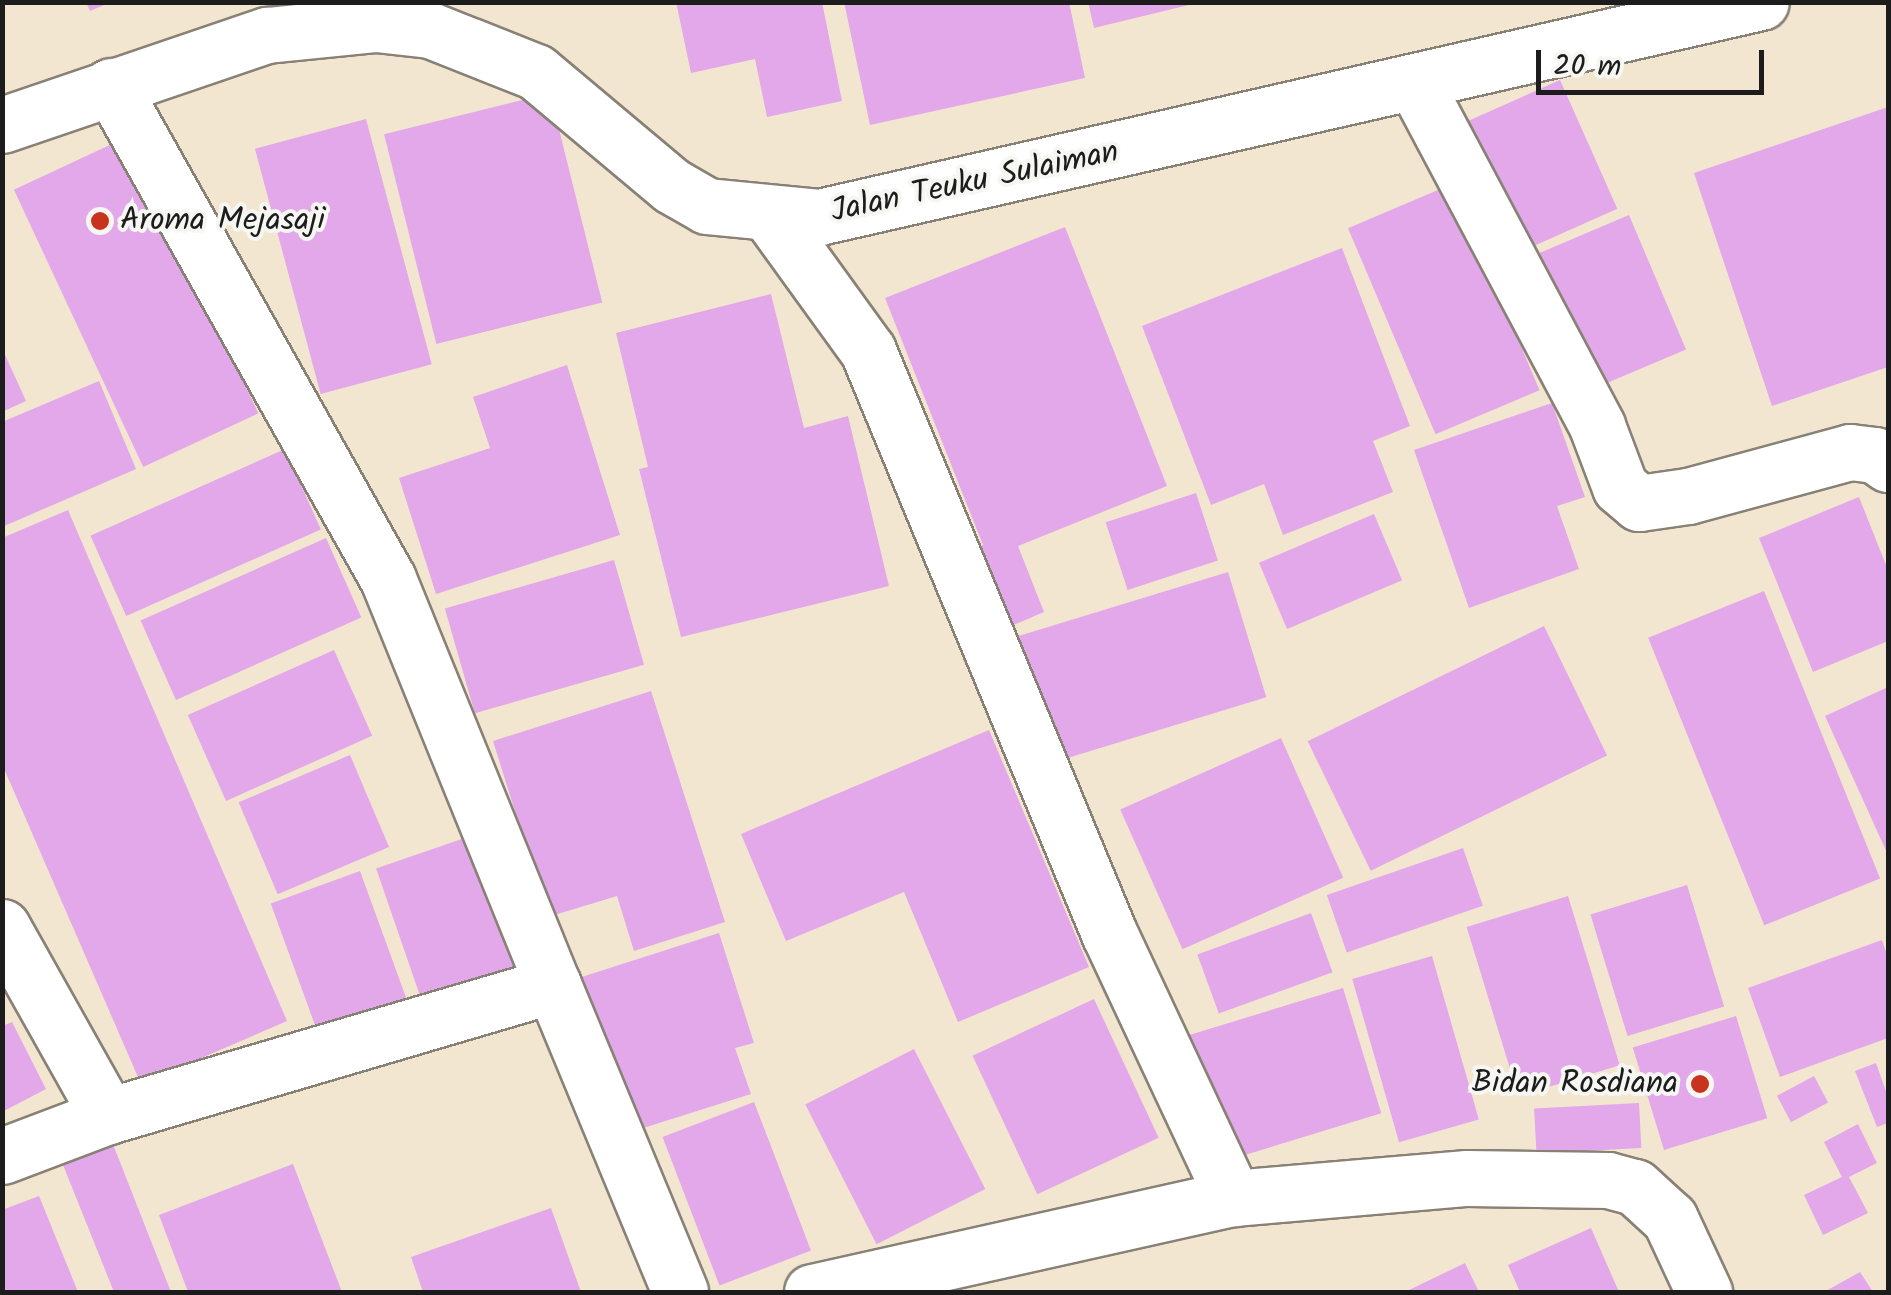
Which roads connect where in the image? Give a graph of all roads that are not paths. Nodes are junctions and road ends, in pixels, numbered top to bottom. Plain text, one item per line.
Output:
1 (1761, 2) edge
2 (467, 23) edge
3 (1416, 85) junction
4 (111, 86) junction
5 (2, 125) edge
6 (772, 218) junction
7 (1888, 464) edge
8 (2, 928) edge
9 (553, 985) junction
10 (108, 1116) junction
11 (2, 1156) edge
12 (1233, 1198) junction
13 (680, 1292) edge
14 (812, 1292) edge
15 (1704, 1292) edge

1 - 3 street, Jalan Teuku Sulaiman
2 - 4 street, Jalan Teuku Sulaiman
2 - 6 street, Jalan Teuku Sulaiman
3 - 6 street, Jalan Teuku Sulaiman
3 - 7 street
4 - 5 street, Jalan Teuku Sulaiman
4 - 9 street
6 - 12 street
8 - 10 street
9 - 10 street
9 - 13 street
10 - 11 street
12 - 14 street
12 - 15 street

